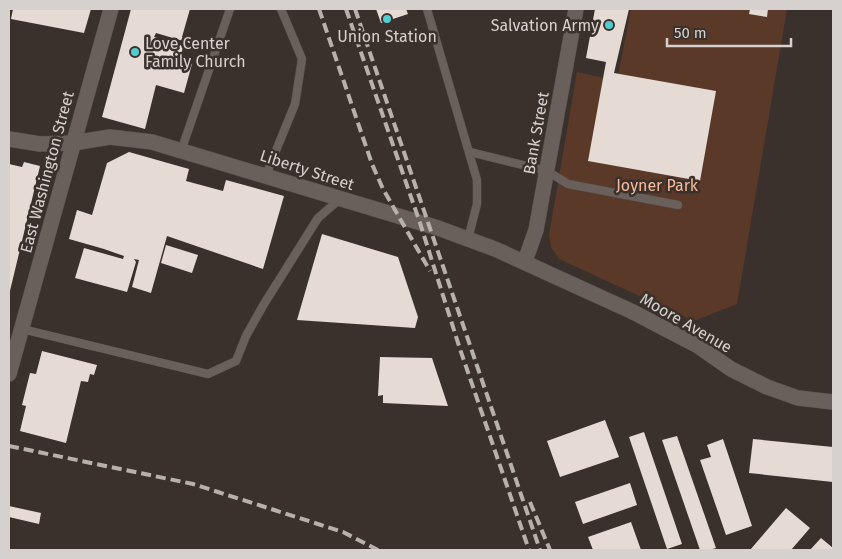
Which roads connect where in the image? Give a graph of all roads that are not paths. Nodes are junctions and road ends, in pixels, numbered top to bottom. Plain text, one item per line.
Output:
1 (111, 9) edge
2 (230, 9) edge
3 (281, 9) edge
4 (427, 9) edge
5 (576, 9) edge
6 (9, 139) edge
7 (73, 143) junction
8 (181, 151) junction
9 (470, 152) junction
10 (546, 171) junction
11 (266, 175) junction
12 (340, 199) junction
13 (678, 205) dead end
14 (468, 239) junction
15 (525, 261) junction
16 (22, 329) junction
17 (9, 374) edge
18 (833, 402) edge

1 - 7 street, East Washington Street
2 - 8 lane
3 - 11 lane
4 - 9 lane
5 - 10 street, Bank Street
6 - 7 street, Liberty Street
7 - 8 street, Liberty Street
7 - 16 street, East Washington Street
8 - 11 street, Liberty Street
9 - 10 lane
9 - 14 lane
10 - 13 lane
10 - 15 street, Bank Street
11 - 12 street, Liberty Street
12 - 14 street, Liberty Street
12 - 16 lane
14 - 15 street, Liberty Street
15 - 18 street, Moore Avenue
16 - 17 street, East Washington Street

